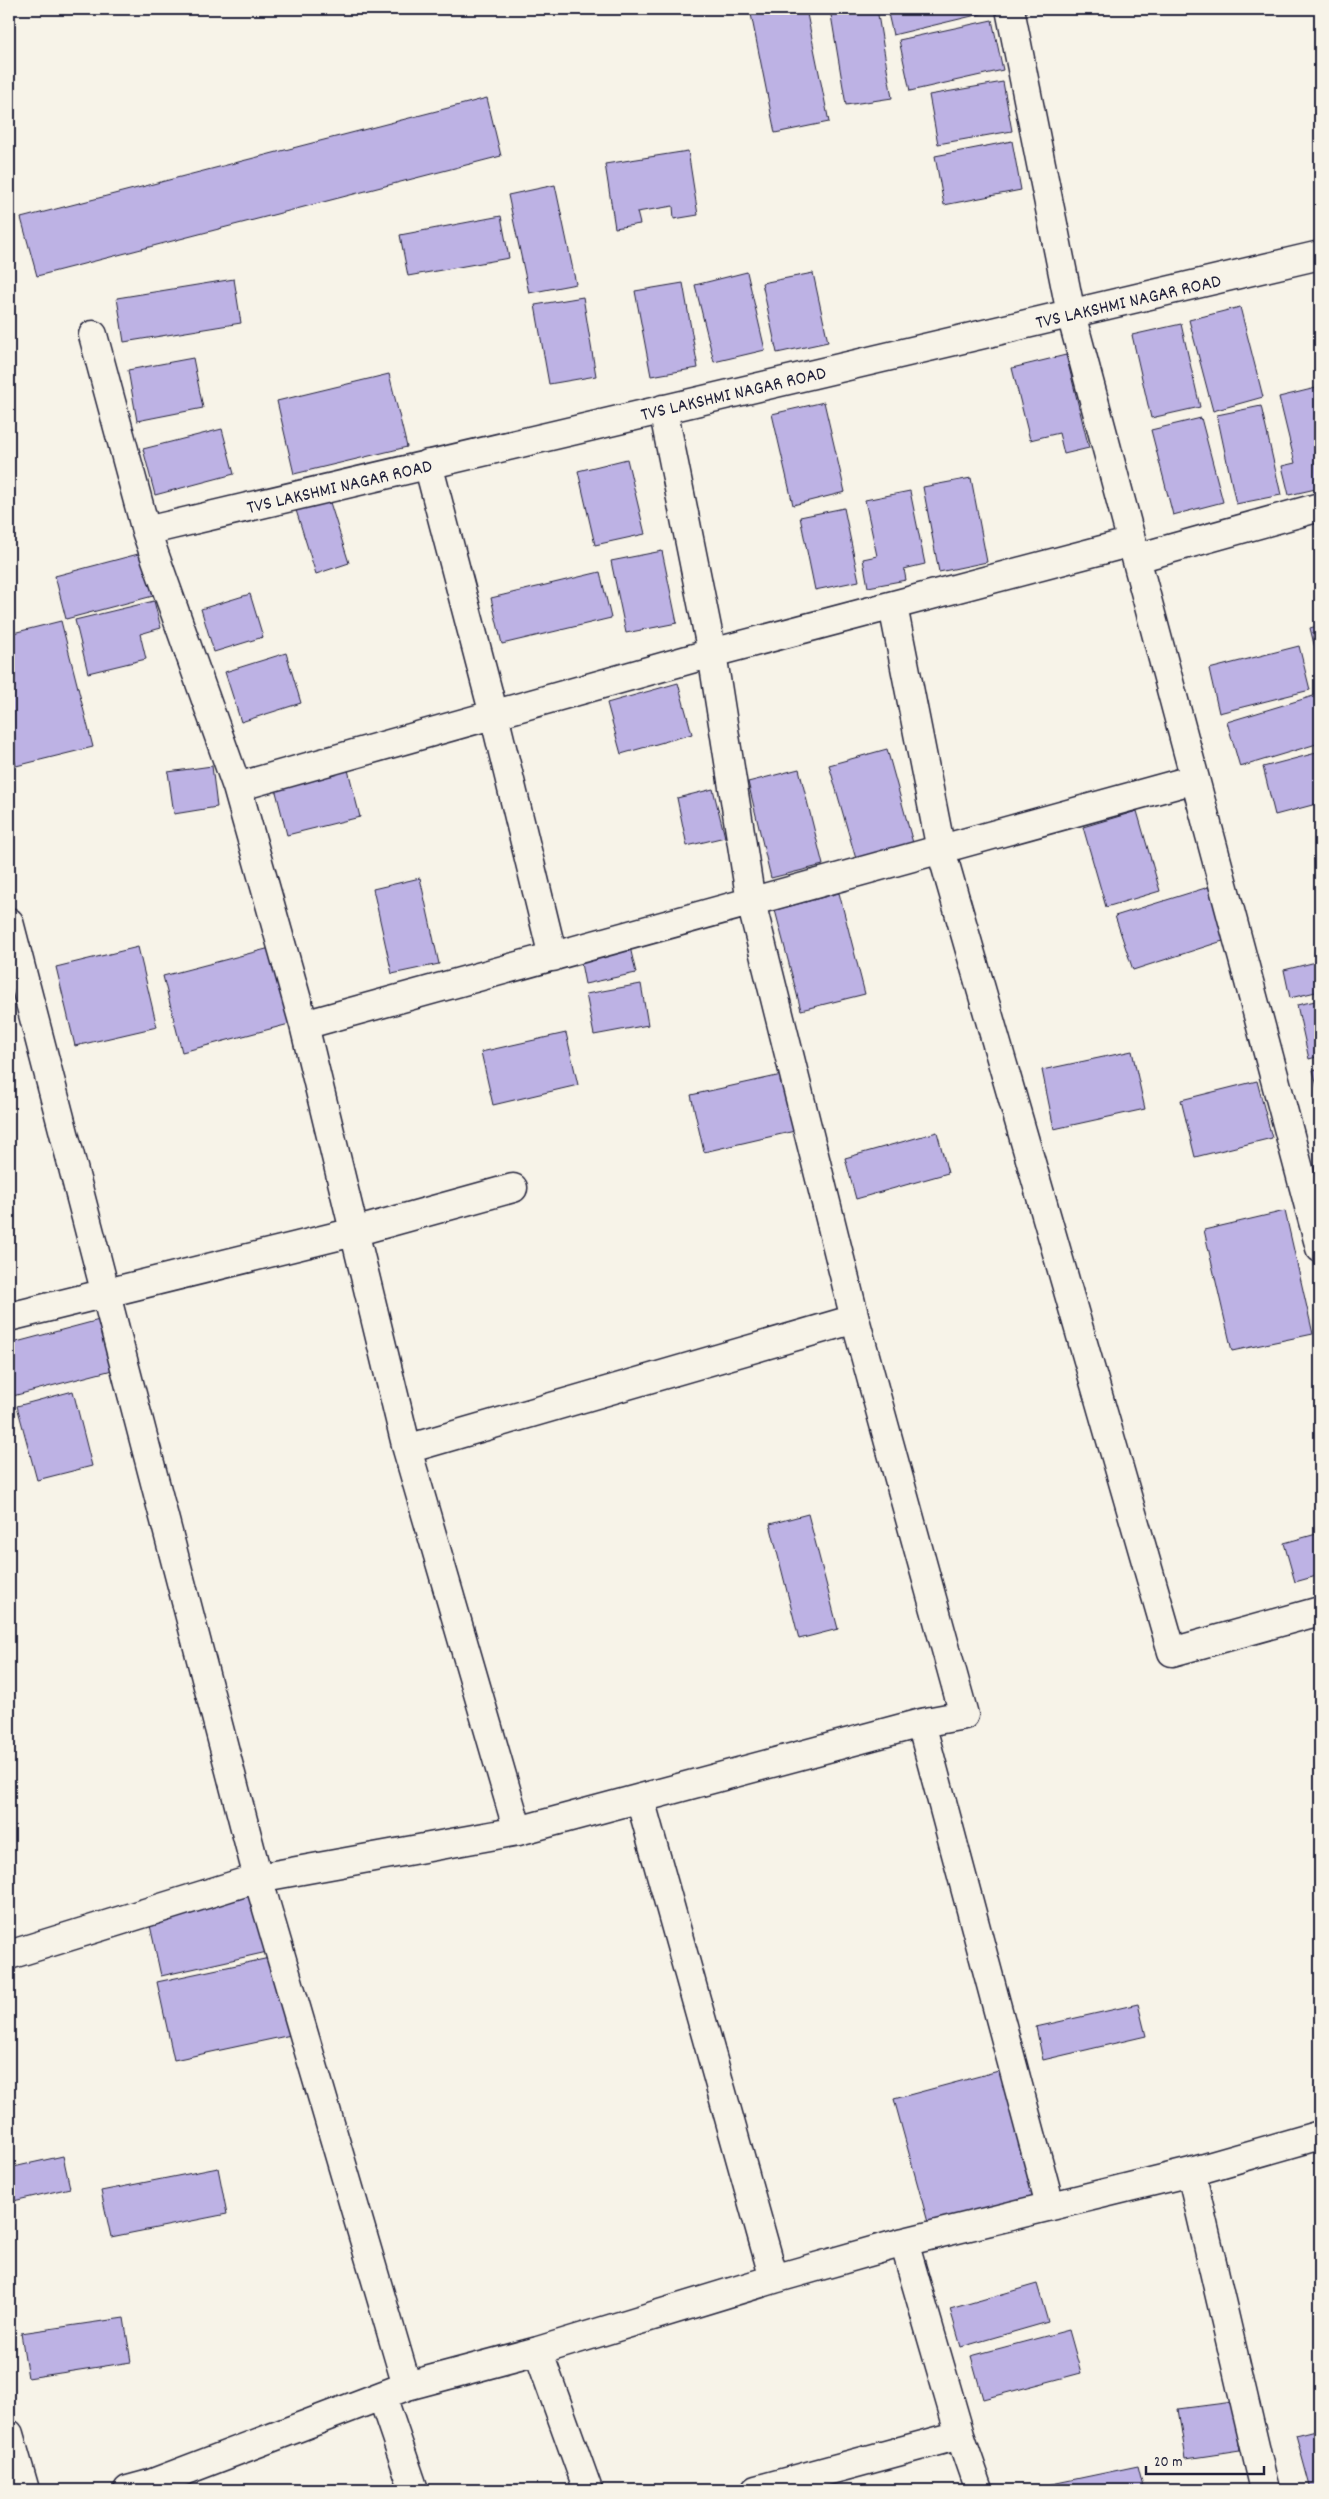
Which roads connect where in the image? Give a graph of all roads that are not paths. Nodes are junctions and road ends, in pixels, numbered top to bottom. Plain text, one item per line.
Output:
1 (1010, 9) edge
2 (1320, 255) edge
3 (1071, 314) junction
4 (94, 335) dead end
5 (663, 409) junction
6 (428, 464) junction
7 (1320, 507) edge
8 (146, 531) junction
9 (1134, 550) junction
10 (893, 606) junction
11 (712, 653) junction
12 (494, 715) junction
13 (1195, 779) junction
14 (237, 787) junction
15 (941, 850) junction
16 (751, 902) junction
17 (9, 922) edge
18 (553, 957) junction
19 (304, 1025) junction
20 (512, 1188) dead end
21 (354, 1232) junction
22 (1320, 1248) edge
23 (107, 1295) junction
24 (9, 1317) edge
25 (855, 1319) junction
26 (407, 1449) junction
27 (1320, 1611) edge
28 (921, 1723) junction
29 (640, 1799) junction
30 (518, 1831) junction
31 (258, 1878) junction
32 (9, 1955) edge
33 (1320, 2135) edge
34 (1191, 2172) junction
35 (1050, 2206) junction
36 (904, 2242) junction
37 (774, 2279) junction
38 (538, 2351) junction
39 (394, 2391) junction
40 (9, 2434) edge
41 (960, 2435) junction
42 (143, 2488) edge
43 (25, 2490) edge
44 (414, 2490) edge
45 (588, 2490) edge
46 (756, 2490) edge
47 (979, 2490) edge
48 (1264, 2490) edge

1 - 3 street
2 - 3 street, TVS LAKSHMI NAGAR ROAD
3 - 5 street, TVS LAKSHMI NAGAR ROAD
3 - 9 street
4 - 8 street
5 - 6 street, TVS LAKSHMI NAGAR ROAD
5 - 11 street
6 - 8 street, TVS LAKSHMI NAGAR ROAD
6 - 12 street
7 - 9 street
8 - 14 street
9 - 10 street
9 - 13 street
10 - 11 street
10 - 15 street
11 - 12 street
11 - 16 street
12 - 14 street
12 - 18 street
13 - 15 street
13 - 22 street
14 - 19 street
15 - 16 street
15 - 27 street
16 - 18 street
16 - 25 street
17 - 23 street
18 - 19 street
19 - 21 street
20 - 21 street
21 - 23 street
21 - 26 street
23 - 24 street
23 - 31 street
25 - 26 street
25 - 28 street
26 - 30 street
28 - 29 street
28 - 35 street
29 - 30 street
29 - 37 street
30 - 31 street
31 - 32 street
31 - 39 street
33 - 34 street
34 - 35 street
34 - 48 street
35 - 36 street
36 - 37 street
36 - 41 street
37 - 38 street
38 - 39 street
38 - 45 street
39 - 42 street
39 - 44 street
40 - 43 street
41 - 46 street
41 - 47 street

